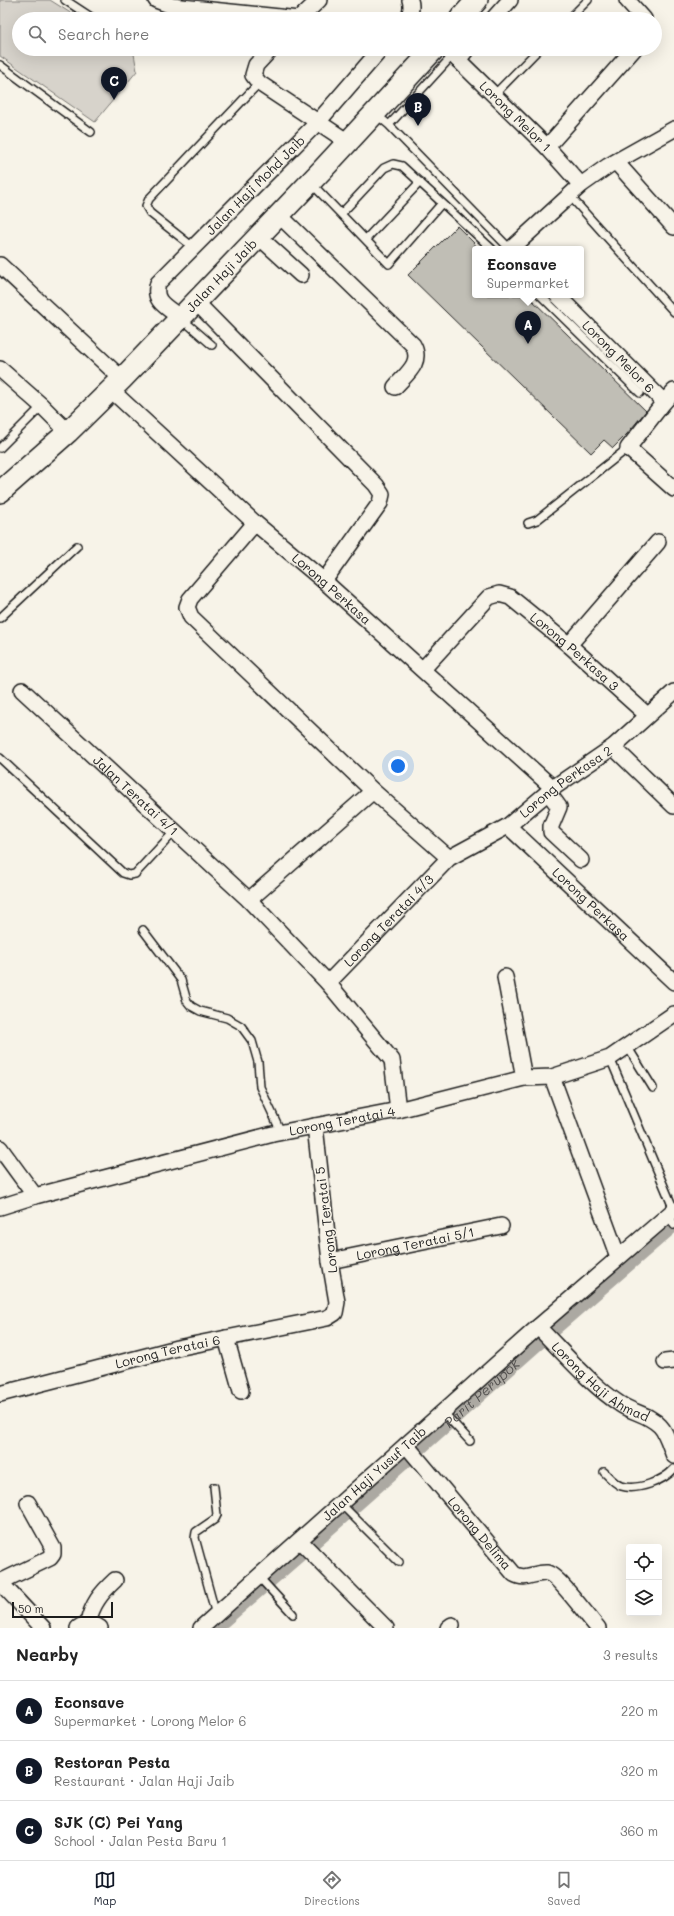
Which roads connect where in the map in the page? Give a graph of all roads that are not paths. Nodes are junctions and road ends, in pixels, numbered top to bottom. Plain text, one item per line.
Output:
1 (65, 0) edge
2 (156, 0) edge
3 (319, 0) edge
4 (410, 0) edge
5 (477, 0) edge
6 (510, 0) edge
7 (588, 0) edge
8 (627, 0) edge
9 (83, 12) edge
10 (231, 12) edge
11 (306, 12) edge
12 (410, 12) edge
13 (466, 12) edge
14 (499, 12) edge
15 (576, 12) edge
16 (638, 12) edge
17 (264, 56) edge
18 (375, 56) edge
19 (430, 56) edge
20 (452, 56) edge
21 (459, 56) edge
22 (532, 56) edge
23 (628, 56) edge
24 (0, 65) edge
25 (259, 83) junction
26 (413, 86) junction
27 (494, 95) junction
28 (382, 119) junction
29 (317, 123) junction
30 (674, 129) edge
31 (91, 132) dead end
32 (348, 142) junction
33 (547, 147) junction
34 (616, 162) junction
35 (311, 182) junction
36 (420, 182) junction
37 (581, 185) junction
38 (570, 196) junction
39 (442, 203) junction
40 (341, 214) junction
41 (279, 215) junction
42 (674, 227) edge
43 (258, 236) junction
44 (366, 239) junction
45 (489, 246) edge
46 (507, 246) edge
47 (513, 246) edge
48 (193, 247) junction
49 (0, 265) edge
50 (301, 275) dead end
51 (543, 298) edge
52 (560, 298) edge
53 (196, 302) junction
54 (674, 312) edge
55 (181, 318) junction
56 (212, 345) dead end
57 (0, 369) edge
58 (116, 384) junction
59 (394, 386) dead end
60 (640, 393) dead end
61 (669, 396) edge
62 (42, 406) junction
63 (68, 432) junction
64 (0, 448) edge
65 (628, 448) junction
66 (674, 489) edge
67 (0, 492) edge
68 (255, 523) junction
69 (528, 523) dead end
70 (658, 542) dead end
71 (77, 546) dead end
72 (324, 581) junction
73 (0, 618) edge
74 (569, 646) junction
75 (423, 669) junction
76 (22, 690) dead end
77 (674, 692) edge
78 (647, 715) junction
79 (613, 747) junction
80 (0, 758) edge
81 (550, 790) junction
82 (373, 791) junction
83 (674, 806) edge
84 (508, 826) junction
85 (174, 831) junction
86 (449, 858) junction
87 (581, 860) dead end
88 (249, 900) junction
89 (143, 930) dead end
90 (505, 977) dead end
91 (674, 982) edge
92 (328, 983) junction
93 (674, 1014) edge
94 (627, 1046) junction
95 (610, 1058) junction
96 (552, 1077) junction
97 (524, 1078) junction
98 (653, 1088) dead end
99 (398, 1110) junction
100 (315, 1126) junction
101 (281, 1132) junction
102 (0, 1148) edge
103 (35, 1196) junction
104 (0, 1207) edge
105 (672, 1215) edge
106 (501, 1226) dead end
107 (618, 1257) junction
108 (330, 1261) junction
109 (335, 1313) joint
110 (538, 1327) junction
111 (226, 1338) junction
112 (241, 1391) dead end
113 (0, 1394) edge
114 (447, 1417) junction
115 (669, 1432) edge
116 (470, 1441) dead end
117 (406, 1445) junction
118 (674, 1456) edge
119 (674, 1469) edge
120 (604, 1472) dead end
121 (214, 1487) dead end
122 (28, 1503) dead end
123 (345, 1508) junction
124 (300, 1541) junction
125 (399, 1562) dead end
126 (115, 1580) dead end
127 (0, 1582) edge
128 (264, 1582) junction
129 (293, 1614) dead end
130 (216, 1615) junction
131 (89, 1626) edge
132 (43, 1628) edge
133 (202, 1628) edge
134 (386, 1628) edge
135 (598, 1628) edge

1 - 9 lane
2 - 10 street
3 - 11 street
4 - 12 street
5 - 13 street
6 - 14 street
7 - 15 lane
8 - 16 street
17 - 25 street
18 - 29 street, Jalan Haji Mohd Jaib
19 - 26 street, Jalan Haji Jaib
20 - 26 lane
21 - 27 street, Lorong Melor 1
22 - 27 lane
23 - 33 street
24 - 31 lane
25 - 29 street
25 - 48 lane
26 - 28 street, Jalan Haji Jaib
27 - 33 street, Lorong Melor 1
28 - 32 street, Jalan Haji Jaib
28 - 46 lane
29 - 32 street
29 - 48 street, Jalan Haji Mohd Jaib
30 - 34 street
32 - 35 street, Jalan Haji Jaib
33 - 37 street, Lorong Melor 1
34 - 37 street
34 - 42 street
35 - 40 lane
35 - 41 street, Jalan Haji Jaib
36 - 39 lane
36 - 40 lane
36 - 44 lane
37 - 38 street
38 - 47 street
38 - 54 lane
39 - 44 lane
39 - 45 lane
40 - 44 lane
41 - 43 street, Jalan Haji Jaib
41 - 59 street
43 - 50 street
43 - 53 street, Jalan Haji Jaib
48 - 55 street, Jalan Haji Mohd Jaib
49 - 58 street, Lorong Perkasa
51 - 60 lane
52 - 61 street, Lorong Melor 6
53 - 55 street, Jalan Haji Jaib
53 - 72 street
55 - 56 lane
55 - 58 street, Jalan Haji Jaib
57 - 62 street
58 - 63 street, Jalan Haji Jaib
58 - 68 street, Lorong Perkasa
61 - 65 street
62 - 63 street
62 - 64 lane
63 - 67 street, Jalan Haji Jaib
65 - 66 street
65 - 69 lane
68 - 72 street, Lorong Perkasa
68 - 82 street
70 - 74 street
71 - 73 lane
72 - 75 street, Lorong Perkasa
74 - 75 street, Lorong Perkasa 3
74 - 78 street, Lorong Perkasa 3
75 - 81 street, Lorong Perkasa
76 - 85 street, Jalan Teratai 4/1
77 - 78 street, Lorong Perkasa 2
78 - 79 street, Lorong Perkasa 2
79 - 81 street, Lorong Perkasa 2
79 - 83 street
80 - 85 lane
81 - 84 street, Lorong Perkasa 2
81 - 87 street, Lorong Perkasa
82 - 86 street
82 - 88 street
84 - 86 street, Lorong Perkasa 2
84 - 91 street, Lorong Perkasa
85 - 88 street, Jalan Teratai 4/1
86 - 92 street, Lorong Teratai 4/3
88 - 92 street, Jalan Teratai 4/1
89 - 101 lane
90 - 97 street
92 - 99 street, Jalan Teratai 4/1
93 - 94 street, Lorong Teratai 4
94 - 95 street, Lorong Teratai 4
94 - 98 lane
95 - 96 street, Lorong Teratai 4
95 - 105 lane
96 - 97 street, Lorong Teratai 4
96 - 107 street
97 - 99 street, Lorong Teratai 4
99 - 100 street, Lorong Teratai 4
100 - 101 street, Lorong Teratai 4
100 - 108 street, Lorong Teratai 5
101 - 103 street, Lorong Teratai 4
102 - 103 street
103 - 104 street, Lorong Teratai 4
105 - 107 street, Jalan Haji Yusuf Taib
106 - 108 street, Lorong Teratai 5/1
107 - 110 street, Jalan Haji Yusuf Taib
108 - 109 street, Lorong Teratai 5
109 - 111 street, Lorong Teratai 6
110 - 114 street, Jalan Haji Yusuf Taib
110 - 115 street, Lorong Haji Ahmad
111 - 112 street
111 - 113 street, Lorong Teratai 6
114 - 116 lane
114 - 117 street, Jalan Haji Yusuf Taib
115 - 118 street, Lorong Haji Ahmad
117 - 123 street, Jalan Haji Yusuf Taib
117 - 135 street, Lorong Delima
119 - 120 lane
121 - 130 lane
122 - 127 street
123 - 124 street, Jalan Haji Yusuf Taib
123 - 125 lane
124 - 128 street, Jalan Haji Yusuf Taib
124 - 134 street
126 - 131 street
127 - 132 street
128 - 129 lane
128 - 130 street, Jalan Haji Yusuf Taib
130 - 133 street, Jalan Haji Yusuf Taib

